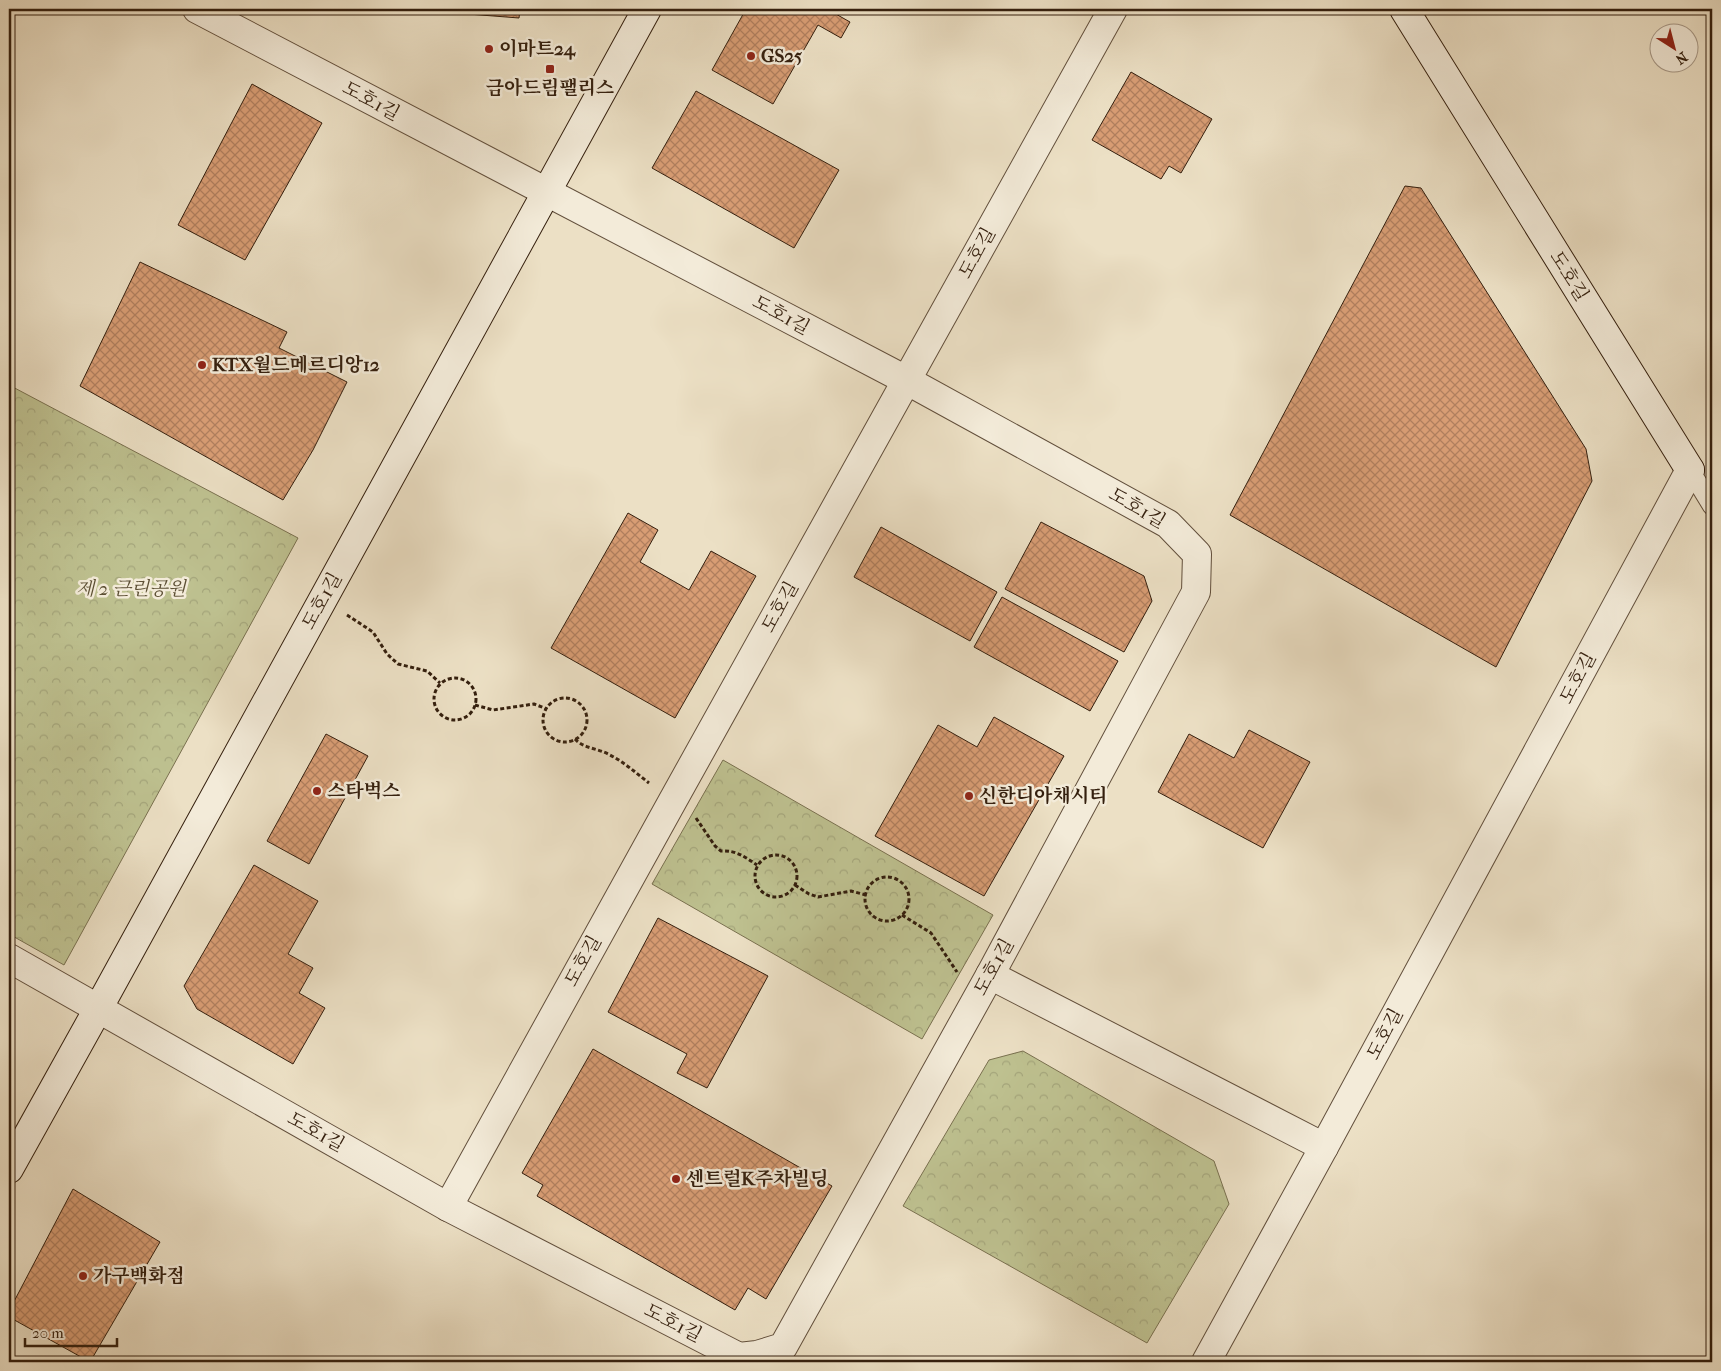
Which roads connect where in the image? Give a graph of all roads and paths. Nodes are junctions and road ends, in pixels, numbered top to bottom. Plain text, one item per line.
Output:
1 (197, 9) edge
2 (647, 9) edge
3 (1113, 9) edge
4 (1404, 9) edge
5 (546, 192) junction
6 (906, 380) junction
7 (1690, 470) junction
8 (1712, 506) edge
9 (323, 599) junction
10 (440, 683) junction
11 (475, 704) junction
12 (547, 709) junction
13 (795, 885) junction
14 (866, 895) junction
15 (902, 915) junction
16 (9, 958) edge
17 (990, 975) junction
18 (976, 1000) junction
19 (98, 1009) junction
20 (1324, 1147) junction
21 (9, 1169) edge
22 (448, 1206) junction
23 (1206, 1362) edge

1 - 5 street, 도호1길
2 - 5 street, 도호1길
3 - 6 street, 도호길
4 - 7 street, 도호길
5 - 6 street, 도호1길
5 - 9 street, 도호1길
6 - 17 street, 도호1길
6 - 22 street, 도호길
7 - 8 lane
7 - 20 street, 도호길
9 - 10 path
9 - 19 street, 도호1길
10 - 11 path
10 - 11 path
11 - 12 path
12 - 12 path
13 - 13 path
13 - 14 path
14 - 15 path
14 - 15 path
15 - 18 path
16 - 19 street, 도호1길
17 - 18 street, 도호1길
17 - 20 street
18 - 22 street, 도호1길
19 - 21 street, 도호1길
19 - 22 street, 도호1길
20 - 23 street, 도호길

